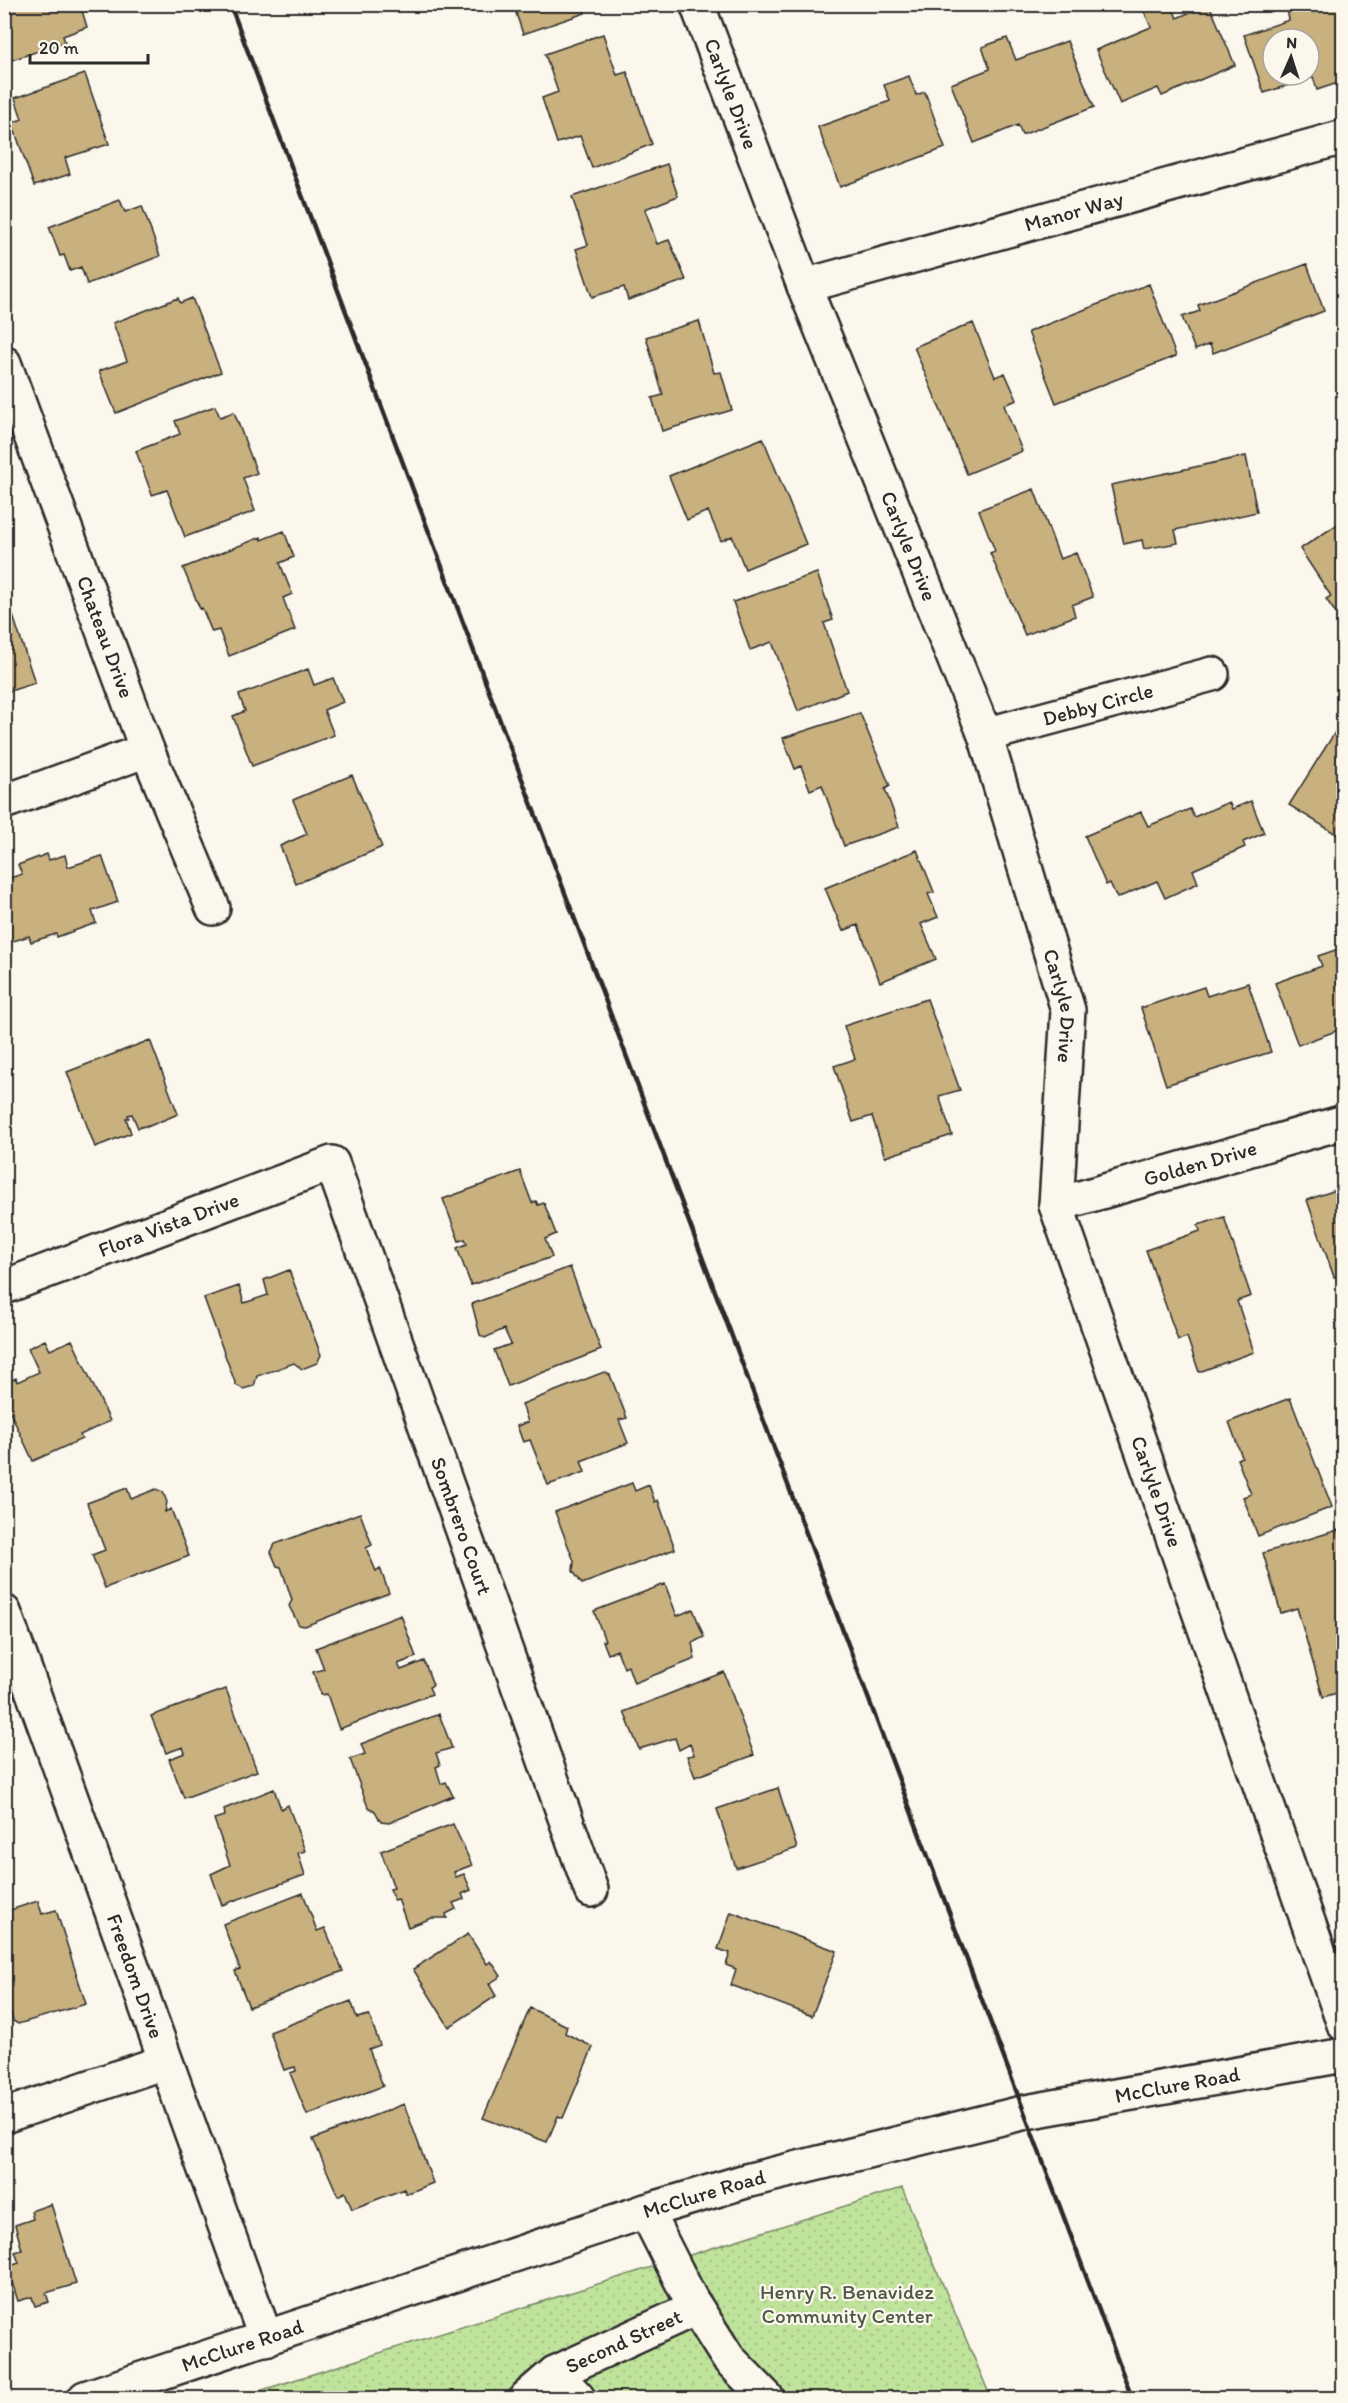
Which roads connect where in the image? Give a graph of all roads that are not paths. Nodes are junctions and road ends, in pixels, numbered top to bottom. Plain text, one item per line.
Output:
1 (697, 4) edge
2 (1344, 137) edge
3 (804, 285) junction
4 (4, 363) edge
5 (1212, 674) dead end
6 (985, 735) junction
7 (147, 750) junction
8 (4, 802) edge
9 (213, 908) dead end
10 (1344, 1122) edge
11 (332, 1163) joint
12 (1056, 1205) junction
13 (4, 1287) edge
14 (4, 1612) edge
15 (591, 1890) dead end
16 (1344, 2024) edge
17 (1344, 2055) edge
18 (164, 2062) junction
19 (4, 2116) edge
20 (646, 2211) junction
21 (696, 2308) junction
22 (266, 2339) junction
23 (555, 2373) junction
24 (84, 2398) edge
25 (526, 2398) edge
26 (578, 2398) edge
27 (767, 2398) edge

1 - 3 street, Carlyle Drive
2 - 3 street, Manor Way
3 - 6 street, Carlyle Drive
4 - 7 street, Chateau Drive
5 - 6 street, Debby Circle
6 - 12 street, Carlyle Drive
7 - 8 street
7 - 9 street, Chateau Drive
10 - 12 street, Golden Drive
11 - 13 street, Flora Vista Drive
11 - 15 street, Sombrero Court
12 - 16 street, Carlyle Drive
14 - 18 street, Freedom Drive
17 - 20 street, McClure Road
18 - 19 street
18 - 22 street, Freedom Drive
20 - 21 street
20 - 22 street, McClure Road
21 - 23 street, Second Street
21 - 27 street
22 - 24 street, McClure Road
23 - 25 street, Second Street
23 - 26 street

